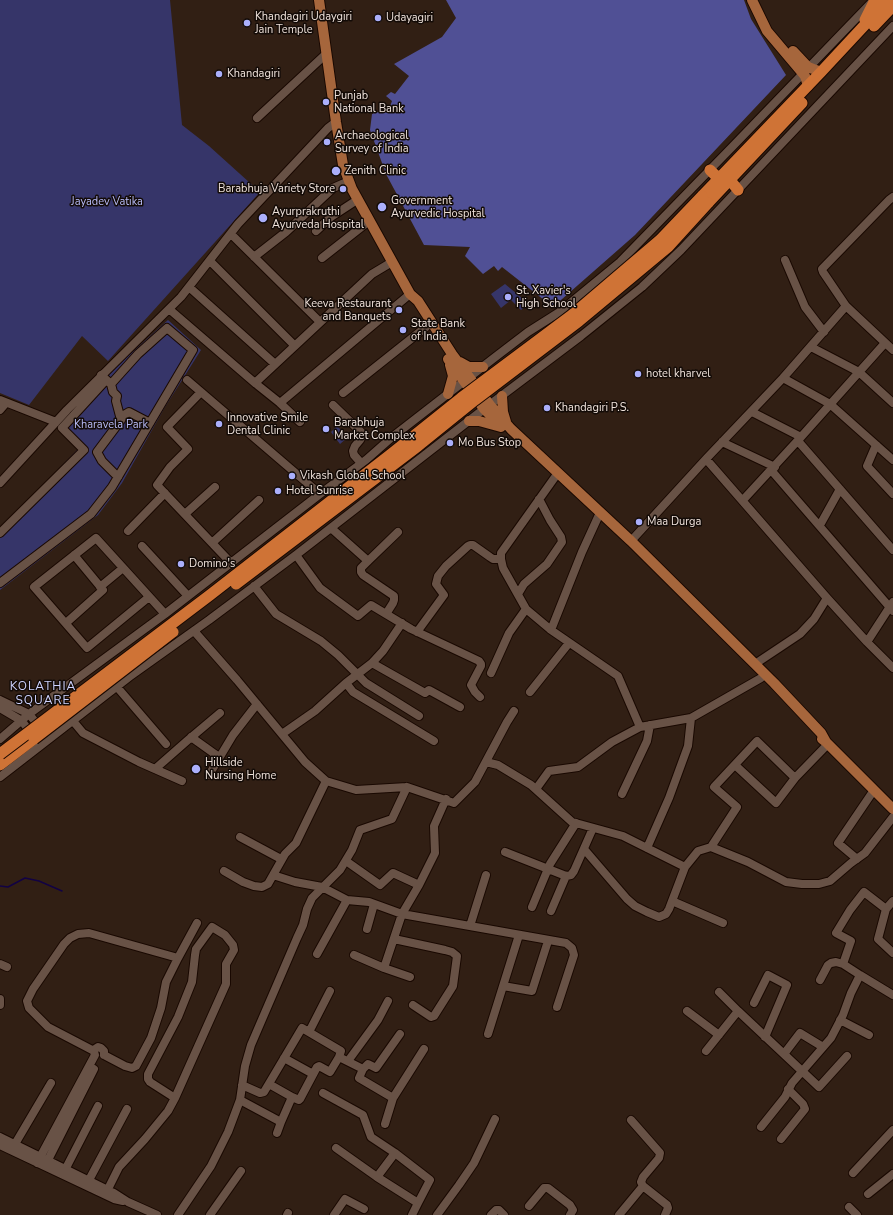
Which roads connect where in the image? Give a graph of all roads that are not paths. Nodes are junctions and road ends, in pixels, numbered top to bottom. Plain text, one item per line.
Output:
1 (319, 0) edge
2 (752, 0) edge
3 (759, 0) edge
4 (874, 0) edge
5 (888, 0) edge
6 (893, 6) edge
7 (893, 26) edge
8 (860, 31) junction
9 (326, 54) junction
10 (806, 70) junction
11 (821, 72) junction
12 (808, 86) junction
13 (257, 118) dead end
14 (336, 122) junction
15 (710, 170) junction
16 (718, 179) junction
17 (730, 180) junction
18 (349, 181) junction
19 (738, 190) junction
20 (893, 197) edge
21 (705, 199) junction
22 (358, 200) junction
23 (369, 221) junction
24 (316, 231) dead end
25 (230, 234) junction
26 (254, 257) junction
27 (322, 258) dead end
28 (785, 260) dead end
29 (210, 261) junction
30 (392, 262) junction
31 (189, 287) junction
32 (410, 294) junction
33 (846, 306) junction
34 (169, 310) junction
35 (320, 322) junction
36 (426, 327) junction
37 (824, 332) junction
38 (885, 343) junction
39 (295, 346) junction
40 (509, 346) junction
41 (811, 347) junction
42 (893, 350) edge
43 (453, 362) junction
44 (275, 364) junction
45 (483, 367) junction
46 (859, 372) junction
47 (532, 373) junction
48 (783, 378) junction
49 (106, 380) junction
50 (187, 380) dead end
51 (467, 380) junction
52 (255, 383) junction
53 (201, 392) junction
54 (343, 394) dead end
55 (448, 394) junction
56 (502, 396) junction
57 (3, 401) edge
58 (280, 403) junction
59 (893, 403) edge
60 (830, 404) junction
61 (334, 405) dead end
62 (487, 407) junction
63 (0, 410) edge
64 (752, 412) junction
65 (121, 420) junction
66 (469, 421) junction
67 (56, 422) junction
68 (300, 422) dead end
69 (150, 423) junction
70 (505, 425) junction
71 (399, 431) junction
72 (800, 439) junction
73 (722, 442) junction
74 (876, 445) junction
75 (423, 457) junction
76 (706, 459) junction
77 (893, 460) edge
78 (361, 463) junction
79 (545, 464) junction
80 (773, 468) junction
81 (118, 477) junction
82 (555, 477) junction
83 (0, 483) edge
84 (215, 487) dead end
85 (840, 489) junction
86 (166, 493) junction
87 (320, 494) junction
88 (893, 494) edge
89 (259, 500) dead end
90 (539, 500) junction
91 (743, 500) junction
92 (185, 514) junction
93 (598, 517) junction
94 (820, 526) junction
95 (331, 528) junction
96 (128, 531) dead end
97 (398, 532) dead end
98 (0, 533) edge
99 (631, 541) junction
100 (212, 543) junction
101 (142, 546) dead end
102 (893, 550) edge
103 (74, 555) junction
104 (296, 555) junction
105 (501, 559) junction
106 (368, 561) junction
107 (231, 563) junction
108 (123, 568) junction
109 (0, 584) edge
110 (254, 586) junction
111 (100, 587) junction
112 (518, 594) junction
113 (188, 596) junction
114 (149, 597) junction
115 (827, 598) junction
116 (892, 606) edge
117 (526, 609) junction
118 (165, 614) junction
119 (386, 614) junction
120 (66, 623) junction
121 (402, 623) junction
122 (551, 630) junction
123 (194, 631) junction
124 (417, 632) junction
125 (867, 642) junction
126 (569, 643) junction
127 (732, 646) junction
128 (372, 663) junction
129 (755, 664) junction
130 (893, 668) edge
131 (491, 673) dead end
132 (357, 674) junction
133 (761, 678) junction
134 (346, 683) junction
135 (117, 687) junction
136 (530, 692) dead end
137 (480, 697) dead end
138 (0, 700) edge
139 (257, 704) junction
140 (460, 707) dead end
141 (0, 708) edge
142 (514, 711) dead end
143 (220, 713) dead end
144 (29, 714) junction
145 (419, 716) dead end
146 (691, 718) junction
147 (22, 721) junction
148 (73, 721) junction
149 (650, 725) junction
150 (640, 727) junction
151 (282, 734) junction
152 (191, 737) junction
153 (0, 739) edge
154 (49, 740) junction
155 (434, 741) dead end
156 (827, 743) junction
157 (166, 744) dead end
158 (40, 747) junction
159 (0, 754) edge
160 (220, 757) junction
161 (486, 762) junction
162 (0, 765) edge
163 (735, 765) junction
164 (155, 769) junction
165 (209, 775) dead end
166 (0, 777) edge
167 (795, 778) junction
168 (182, 781) dead end
169 (326, 781) junction
170 (407, 787) junction
171 (536, 789) junction
172 (874, 790) junction
173 (622, 794) dead end
174 (446, 800) junction
175 (893, 810) edge
176 (576, 823) junction
177 (593, 828) junction
178 (240, 837) dead end
179 (712, 847) junction
180 (647, 848) junction
181 (584, 849) junction
182 (505, 852) dead end
183 (281, 859) junction
184 (857, 859) junction
185 (346, 860) junction
186 (685, 867) junction
187 (548, 869) junction
188 (224, 871) dead end
189 (273, 875) junction
190 (486, 875) dead end
191 (566, 876) junction
192 (419, 885) junction
193 (322, 888) junction
194 (347, 900) junction
195 (672, 901) junction
196 (893, 901) edge
197 (374, 904) junction
198 (532, 907) dead end
199 (886, 909) junction
200 (551, 911) dead end
201 (402, 914) junction
202 (197, 923) dead end
203 (723, 923) dead end
204 (470, 926) junction
205 (367, 929) dead end
206 (519, 934) junction
207 (394, 939) junction
208 (548, 941) junction
209 (893, 953) edge
210 (317, 954) dead end
211 (354, 955) dead end
212 (178, 958) junction
213 (843, 964) junction
214 (384, 968) junction
215 (860, 974) junction
216 (410, 976) dead end
217 (820, 980) dead end
218 (503, 986) junction
219 (330, 991) dead end
220 (719, 992) dead end
221 (893, 995) edge
222 (0, 999) edge
223 (388, 1001) dead end
224 (754, 1003) dead end
225 (0, 1005) edge
226 (413, 1005) dead end
227 (556, 1007) dead end
228 (687, 1011) dead end
229 (738, 1011) junction
230 (840, 1020) junction
231 (309, 1032) junction
232 (400, 1034) dead end
233 (488, 1034) dead end
234 (719, 1034) junction
235 (869, 1035) dead end
236 (765, 1036) junction
237 (823, 1047) junction
238 (424, 1049) dead end
239 (706, 1051) dead end
240 (784, 1054) junction
241 (98, 1055) junction
242 (847, 1056) dead end
243 (339, 1057) junction
244 (284, 1058) junction
245 (348, 1061) junction
246 (364, 1069) junction
247 (802, 1070) junction
248 (88, 1074) junction
249 (312, 1074) junction
250 (51, 1083) dead end
251 (269, 1084) junction
252 (242, 1085) junction
253 (788, 1089) junction
254 (323, 1093) dead end
255 (292, 1097) junction
256 (175, 1098) junction
257 (393, 1098) junction
258 (240, 1100) junction
259 (98, 1106) dead end
260 (127, 1109) dead end
261 (495, 1119) dead end
262 (632, 1120) dead end
263 (281, 1122) junction
264 (385, 1124) dead end
265 (761, 1127) dead end
266 (893, 1130) edge
267 (277, 1133) dead end
268 (0, 1137) edge
269 (781, 1139) dead end
270 (15, 1144) junction
271 (0, 1145) edge
272 (336, 1148) dead end
273 (395, 1153) junction
274 (38, 1159) junction
275 (47, 1163) junction
276 (66, 1168) junction
277 (241, 1171) dead end
278 (853, 1173) dead end
279 (893, 1174) edge
280 (377, 1177) junction
281 (90, 1180) junction
282 (643, 1186) junction
283 (108, 1189) junction
284 (868, 1194) dead end
285 (128, 1202) junction
286 (418, 1203) junction
287 (529, 1206) dead end
288 (849, 1207) dead end
289 (364, 1209) dead end
290 (157, 1215) edge
291 (178, 1215) edge
292 (210, 1215) edge
293 (334, 1215) edge
294 (412, 1215) edge
295 (437, 1215) edge
296 (492, 1215) edge
297 (504, 1215) edge
298 (570, 1215) edge
299 (619, 1215) edge
300 (665, 1215) edge
301 (857, 1215) edge

1 - 9 main road
2 - 10 main road
3 - 10 main road
4 - 8 highway
4 - 10 street
5 - 8 highway
6 - 17 highway
7 - 19 street
8 - 11 highway
9 - 13 street
9 - 14 main road
10 - 11 main road
10 - 12 main road
10 - 15 street
11 - 12 highway
12 - 16 highway
14 - 18 main road
14 - 25 street
15 - 16 highway
15 - 40 street
16 - 21 highway
17 - 19 highway
17 - 21 highway
18 - 22 main road
18 - 26 street
19 - 47 street
20 - 33 street
21 - 159 highway, bridge
21 - 162 highway, bridge
22 - 23 main road
22 - 24 street
23 - 27 street
23 - 30 main road
25 - 26 street
25 - 29 street
26 - 35 street
28 - 37 street
29 - 31 street
29 - 39 street
30 - 32 main road
30 - 35 street
31 - 34 street
31 - 44 street
32 - 36 main road
32 - 43 main road
32 - 58 street
33 - 37 street
33 - 38 street
34 - 49 street
34 - 52 street
35 - 39 street
36 - 43 main road
36 - 54 street
37 - 41 street
38 - 42 street
38 - 46 street
39 - 44 street
40 - 45 street
40 - 47 street
41 - 46 street
41 - 48 street
43 - 45 main road
43 - 51 main road
43 - 55 main road
44 - 52 street
45 - 51 street
46 - 59 street
46 - 60 street
47 - 56 street
48 - 60 street
48 - 64 street
49 - 65 street
49 - 67 street
49 - 69 street
49 - 98 street
50 - 53 street
51 - 55 street
51 - 62 main road
52 - 58 street
53 - 86 street
53 - 87 street
55 - 71 street
56 - 62 street
56 - 70 main road
57 - 63 street
57 - 67 street
58 - 68 street
60 - 72 street
60 - 74 street
61 - 78 street
62 - 66 street
62 - 70 main road
64 - 72 street
64 - 73 street
65 - 69 street
65 - 81 street
66 - 70 main road
66 - 75 street
67 - 83 street
69 - 81 street
70 - 79 main road
71 - 75 street
71 - 78 street
72 - 80 street
72 - 85 street
73 - 76 street
73 - 80 street
74 - 77 street
74 - 88 street
75 - 95 street
76 - 91 street
76 - 99 street
78 - 87 street
79 - 82 main road
79 - 99 main road
80 - 91 street
80 - 94 street
81 - 109 street
82 - 90 street
82 - 93 main road
84 - 92 street
85 - 94 street
85 - 102 street
86 - 92 street
86 - 96 street
87 - 107 street
89 - 100 street
90 - 105 street
90 - 112 street
91 - 115 street
92 - 100 street
93 - 122 street
93 - 127 main road
94 - 116 street
95 - 104 street
95 - 106 street
97 - 106 street
99 - 127 main road
100 - 107 street
101 - 113 street
103 - 108 street
103 - 111 street
103 - 120 street
104 - 110 street
104 - 119 street
105 - 112 street
105 - 124 street
106 - 119 street
107 - 113 street
108 - 111 street
108 - 114 street
110 - 123 street
110 - 132 street
111 - 120 street
112 - 117 street
113 - 118 street
114 - 118 street
114 - 120 street
115 - 125 street
115 - 129 street
116 - 125 street
117 - 122 street
117 - 131 street
118 - 144 street
119 - 121 street
121 - 124 street
121 - 128 street
122 - 126 street
123 - 135 street
123 - 139 street
124 - 137 street
125 - 130 street
126 - 136 street
126 - 150 street
127 - 129 main road
127 - 133 main road
128 - 132 street
128 - 140 street
129 - 156 main road
132 - 134 street
132 - 145 street
133 - 146 street
133 - 156 main road
134 - 151 street
134 - 155 street
135 - 148 street
135 - 157 street
138 - 144 street
139 - 151 street
139 - 160 street
141 - 147 street
142 - 161 street
143 - 152 street
144 - 147 street
144 - 154 street
146 - 149 street
146 - 180 street
147 - 153 street
147 - 158 street
148 - 154 street
148 - 164 street
149 - 150 street
149 - 173 street
150 - 171 street
151 - 169 street
152 - 160 street
152 - 164 street
154 - 158 street
156 - 167 street
156 - 172 main road
158 - 166 street
160 - 165 street
161 - 171 street
161 - 174 street
163 - 167 street
163 - 167 street
163 - 179 street
164 - 168 street
169 - 170 street
169 - 183 street
170 - 174 street
170 - 185 street
171 - 176 street
172 - 175 main road
172 - 184 street
174 - 192 street
175 - 184 street
176 - 177 street
176 - 187 street
177 - 180 street
177 - 181 street
178 - 183 street
179 - 184 street
179 - 186 street
180 - 186 street
181 - 191 street
181 - 195 street
182 - 187 street
183 - 189 street
185 - 192 street
185 - 193 street
186 - 195 street
187 - 191 street
187 - 198 street
188 - 189 street
189 - 193 street
190 - 204 street
191 - 200 street
192 - 201 street
193 - 194 street
193 - 252 street
194 - 197 street
194 - 210 street
195 - 203 street
196 - 199 street
197 - 201 street
197 - 205 street
199 - 209 street
199 - 213 street
201 - 204 street
201 - 207 street
202 - 212 street
204 - 206 street
206 - 208 street
206 - 218 street
207 - 214 street
207 - 226 street
208 - 218 street
208 - 227 street
211 - 214 street
212 - 241 street
212 - 241 street
213 - 215 street
213 - 217 street
214 - 216 street
215 - 221 street
215 - 230 street
218 - 233 street
219 - 231 street
220 - 229 street
222 - 225 street
223 - 245 street
224 - 236 street
228 - 234 street
229 - 234 street
229 - 236 street
230 - 235 street
230 - 237 street
231 - 243 street
231 - 244 street
232 - 246 street
234 - 239 street
236 - 240 street
237 - 240 street
237 - 247 street
238 - 257 street
240 - 247 street
241 - 248 street
242 - 247 street
243 - 245 street
243 - 249 street
244 - 249 street
244 - 251 street
245 - 246 street
246 - 257 street
247 - 253 street
248 - 274 street
248 - 275 street
249 - 255 street
250 - 270 street
251 - 252 street
251 - 255 street
252 - 258 street
253 - 265 street
253 - 269 street
254 - 273 street
255 - 263 street
256 - 256 street
256 - 283 street
257 - 264 street
258 - 263 street
258 - 291 street
259 - 276 street
260 - 281 street
261 - 295 street
262 - 282 street
263 - 267 street
266 - 278 street
268 - 270 street
270 - 274 street
271 - 274 street
272 - 280 street
273 - 280 street
273 - 286 street
274 - 275 street
275 - 276 street
275 - 285 street
276 - 281 street
277 - 292 street
279 - 284 street
280 - 286 street
281 - 283 street
282 - 299 street
282 - 300 street
283 - 285 street
285 - 290 street
286 - 294 street
287 - 298 street
288 - 301 street
289 - 293 street
296 - 297 street

